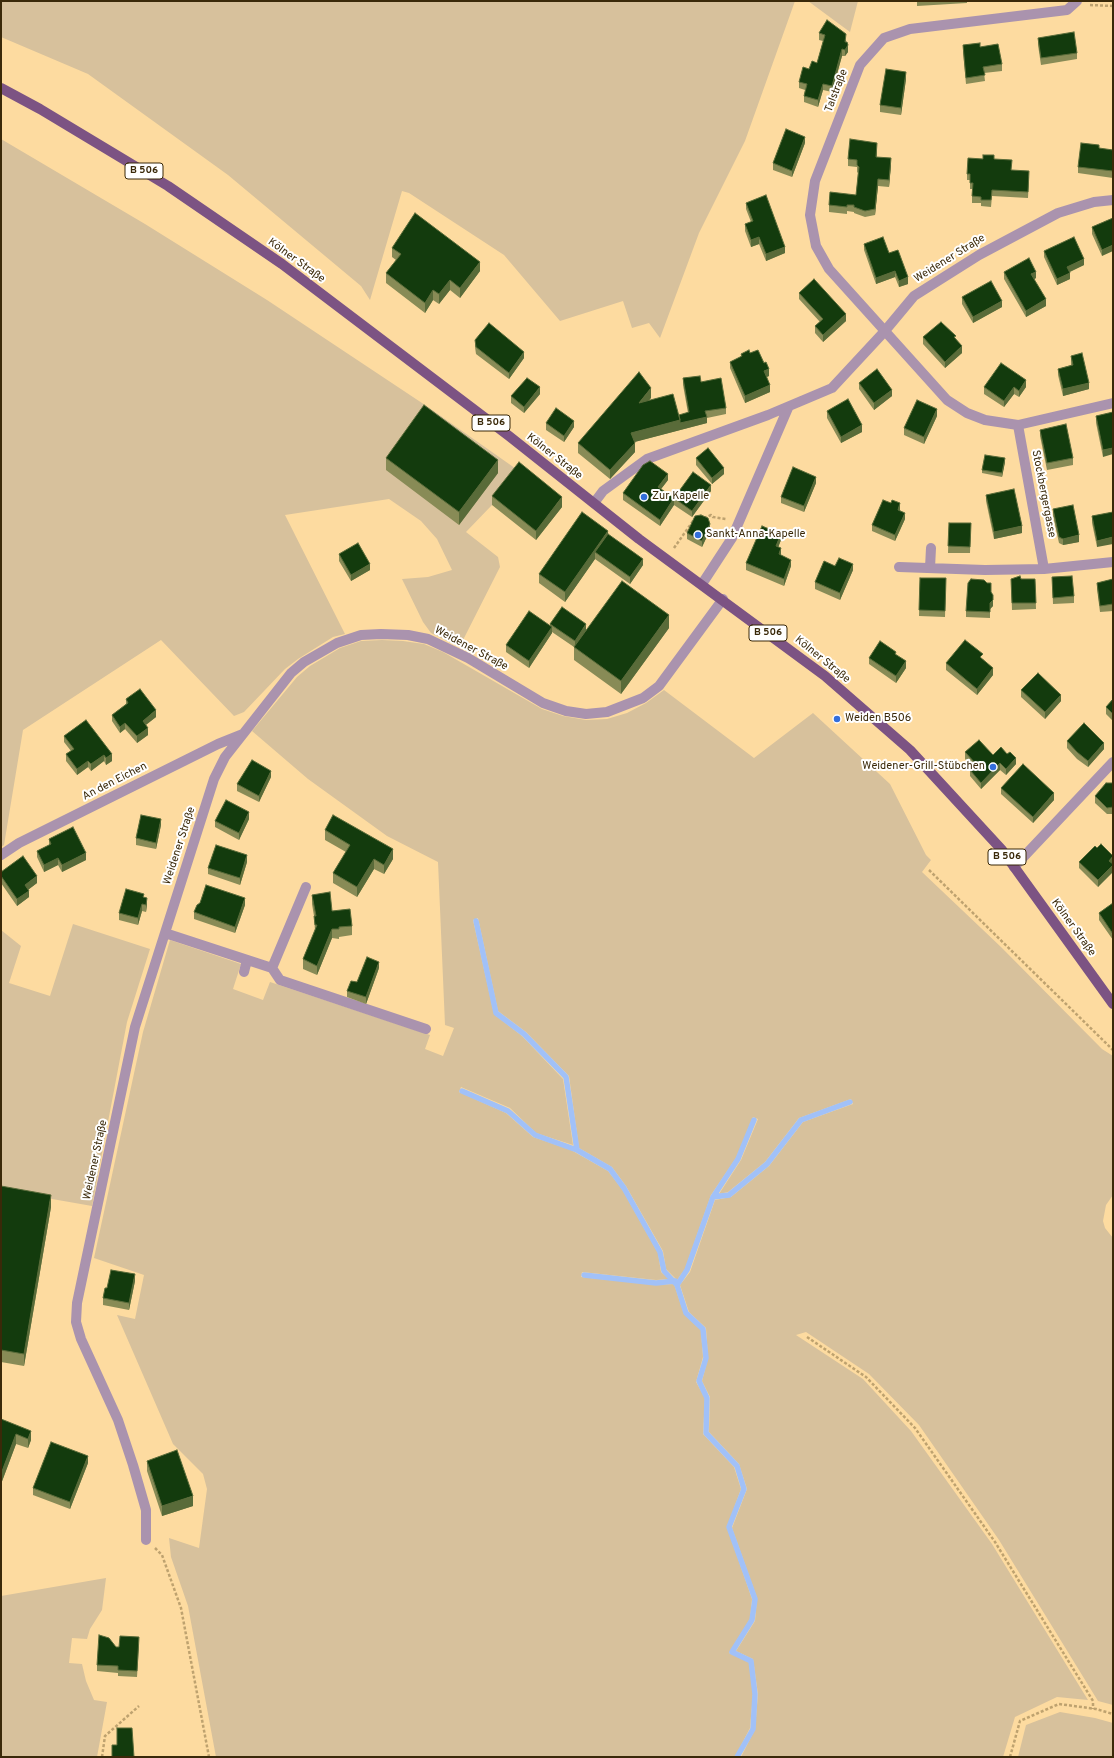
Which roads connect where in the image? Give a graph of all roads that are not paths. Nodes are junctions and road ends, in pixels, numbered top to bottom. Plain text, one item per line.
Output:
1 (1076, 2) edge
2 (1, 88) edge
3 (1113, 200) edge
4 (884, 332) junction
5 (1113, 403) edge
6 (788, 408) junction
7 (1018, 425) junction
8 (594, 504) junction
9 (931, 548) dead end
10 (1113, 562) edge
11 (899, 567) dead end
12 (930, 568) junction
13 (1044, 569) junction
14 (702, 584) junction
15 (723, 600) junction
16 (243, 734) junction
17 (1113, 762) edge
18 (1, 855) edge
19 (1014, 867) junction
20 (306, 886) dead end
21 (165, 933) junction
22 (247, 960) junction
23 (272, 968) junction
24 (244, 972) dead end
25 (1113, 1004) edge
26 (426, 1029) dead end
27 (146, 1540) road end

1 - 4 street, Talstraße
2 - 8 main road, Kölner Straße / B 506
3 - 4 street, Weidener Straße
4 - 6 street, Weidener Straße
4 - 7 street, Talstraße
5 - 7 street
6 - 8 street, Weidener Straße
6 - 14 street
7 - 13 street, Stockbergergasse
8 - 14 main road, Kölner Straße / B 506
9 - 12 street
10 - 13 street
11 - 12 street
12 - 13 street
14 - 15 main road, Kölner Straße / B 506
15 - 16 street, Weidener Straße
15 - 19 main road, Kölner Straße / B 506
16 - 18 street, An den Eichen
16 - 21 street, Weidener Straße
17 - 19 street
19 - 25 main road, Kölner Straße / B 506
20 - 23 street
21 - 22 street
21 - 27 street, Weidener Straße
22 - 23 street
22 - 24 street
23 - 26 street

